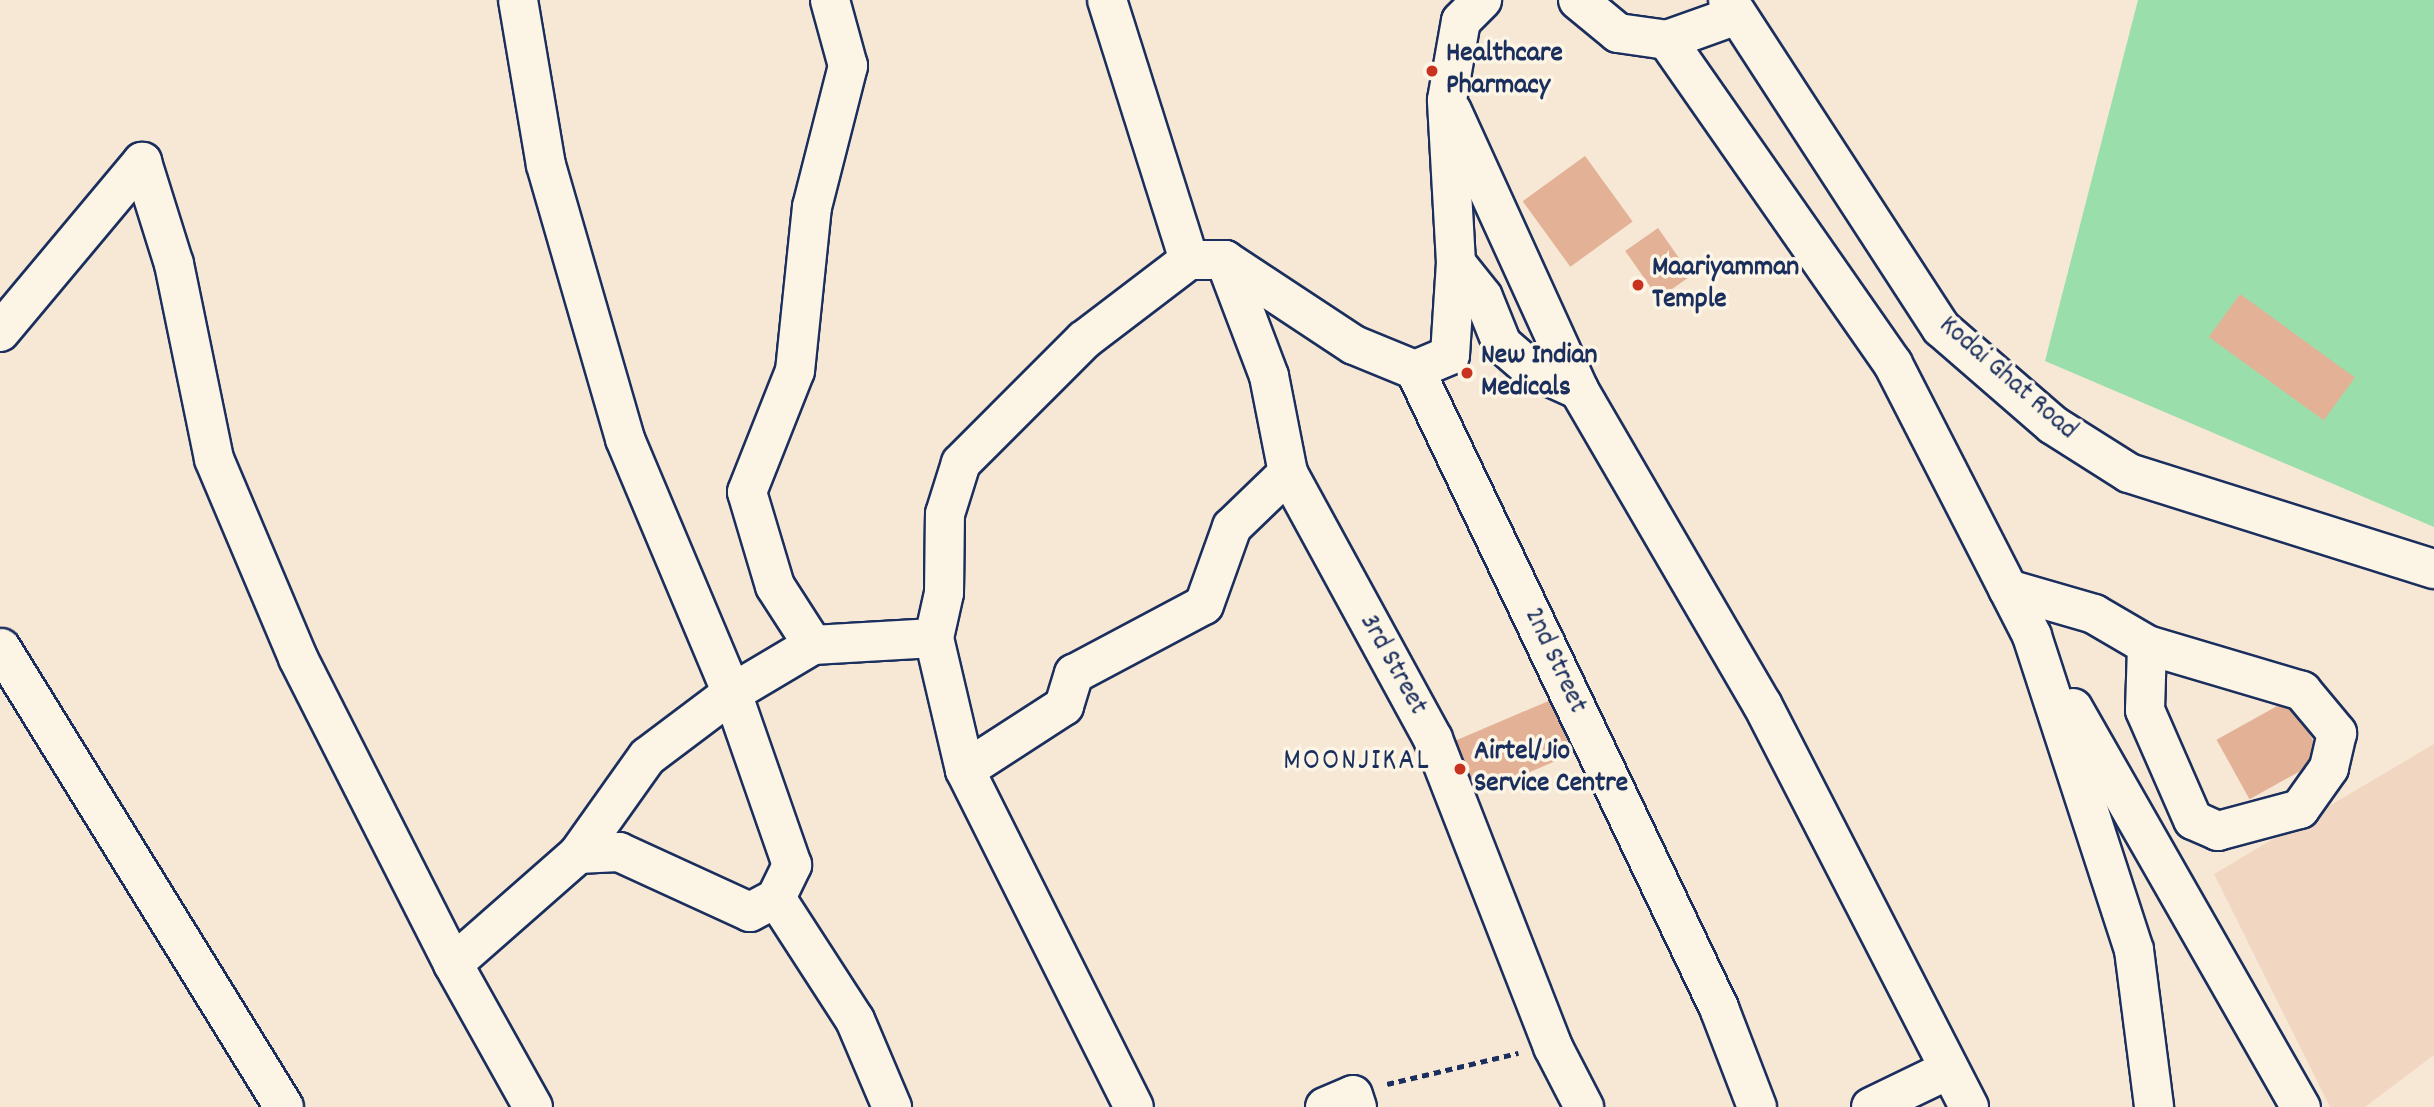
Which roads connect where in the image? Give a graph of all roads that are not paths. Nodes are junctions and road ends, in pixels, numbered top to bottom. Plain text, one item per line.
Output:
1 (518, 0) edge
2 (830, 0) edge
3 (1107, 0) edge
4 (1482, 0) edge
5 (1578, 0) edge
6 (1731, 8) edge
7 (1667, 40) junction
8 (1447, 100) junction
9 (1207, 260) junction
10 (1455, 263) junction
11 (0, 332) edge
12 (1416, 370) junction
13 (1579, 390) junction
14 (1288, 474) junction
15 (2434, 569) edge
16 (2008, 589) junction
17 (2032, 636) junction
18 (934, 638) junction
19 (813, 645) junction
20 (2147, 645) junction
21 (1, 648) edge
22 (732, 693) junction
23 (965, 770) junction
24 (578, 854) junction
25 (776, 898) junction
26 (453, 964) junction
27 (1948, 1070) junction
28 (284, 1107) edge
29 (533, 1107) edge
30 (892, 1107) edge
31 (1134, 1107) edge
32 (1584, 1107) edge
33 (1757, 1107) edge
34 (1871, 1107) edge
35 (1969, 1107) edge
36 (2154, 1107) edge
37 (2301, 1107) edge

1 - 22 street
2 - 19 street
3 - 9 street, 3rd Street
4 - 8 street
5 - 7 street
6 - 7 street
6 - 15 street, Kodai Ghat Road
7 - 16 street
8 - 10 street
8 - 13 street
9 - 12 street
9 - 14 street, 3rd Street
9 - 18 street
10 - 12 street
10 - 13 street
11 - 26 street
12 - 33 street, 2nd Street
13 - 27 street
14 - 23 street
14 - 32 street, 3rd Street
16 - 17 street
16 - 20 street
17 - 36 street
17 - 37 street
18 - 19 street
18 - 23 street
19 - 22 street
20 - 20 street
21 - 28 street
22 - 24 street
22 - 25 street
23 - 31 street
24 - 25 street
24 - 26 street
25 - 30 street
26 - 29 street
27 - 34 street
27 - 35 street

